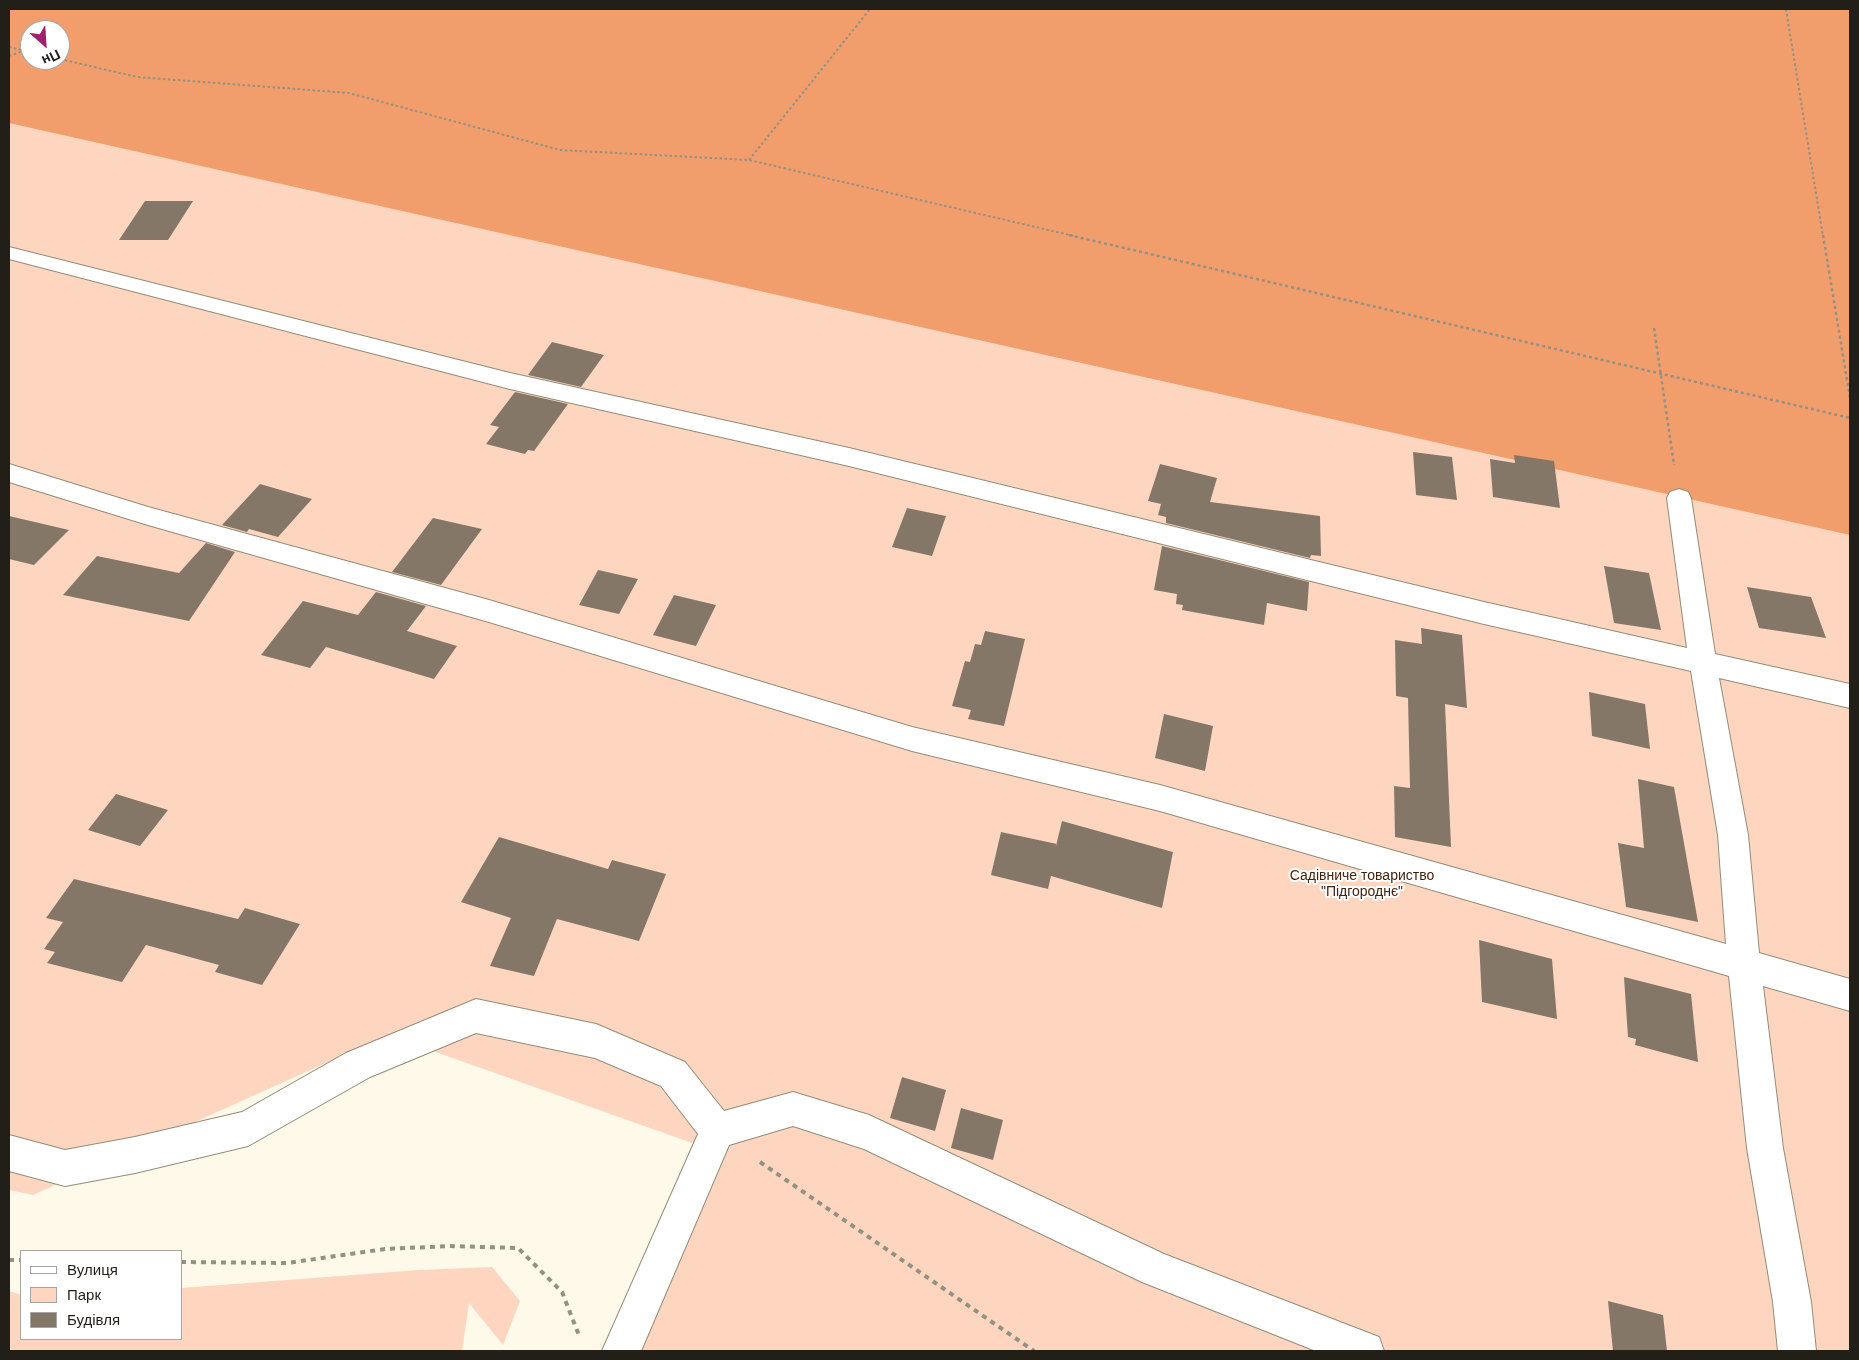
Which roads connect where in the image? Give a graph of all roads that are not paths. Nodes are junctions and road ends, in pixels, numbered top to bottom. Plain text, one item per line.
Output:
1 (9, 253) edge
2 (9, 473) edge
3 (1679, 498) road end
4 (1702, 662) junction
5 (1850, 696) edge
6 (1744, 964) junction
7 (1850, 995) edge
8 (717, 1132) junction
9 (9, 1153) edge
10 (621, 1351) edge
11 (1366, 1351) edge
12 (1797, 1351) edge

1 - 4 street
2 - 6 street
3 - 4 street
4 - 5 street
4 - 6 street
6 - 7 street
6 - 12 street
8 - 9 street
8 - 10 street
8 - 11 street

